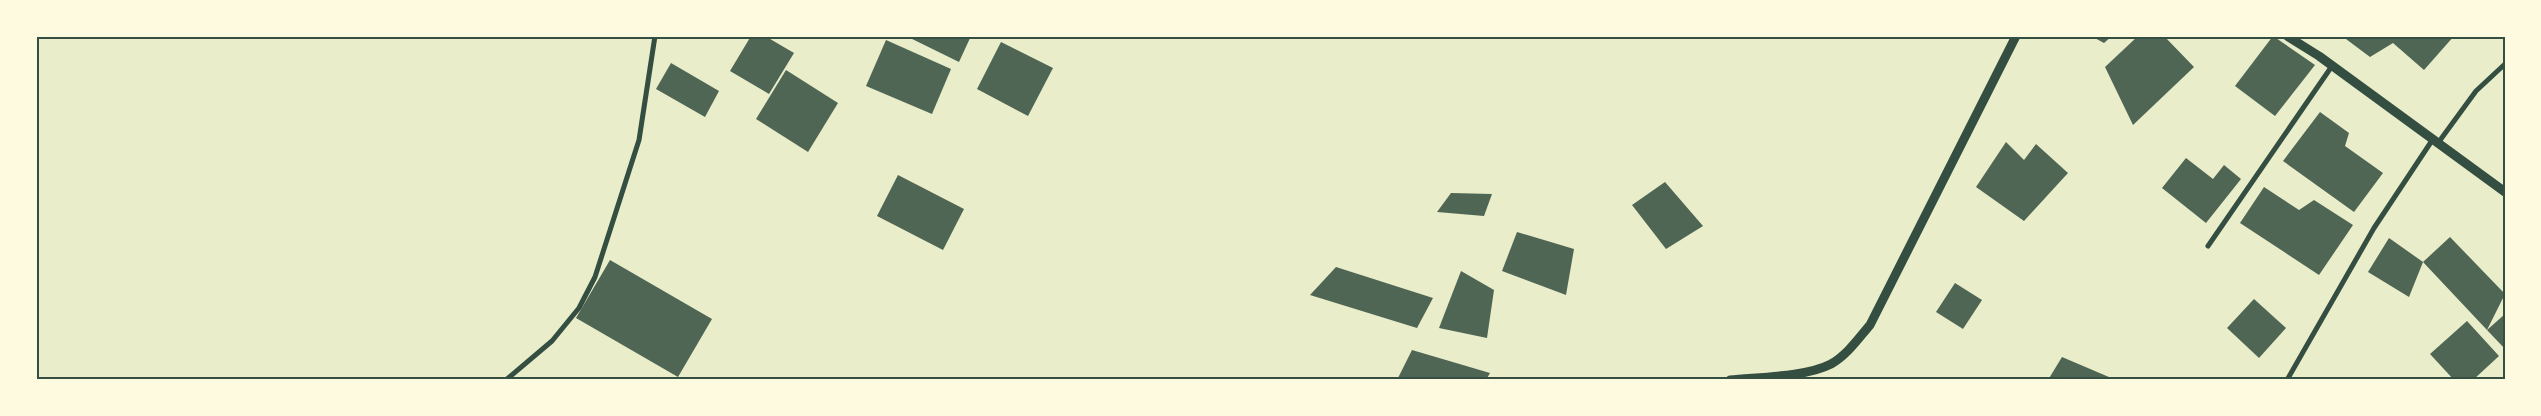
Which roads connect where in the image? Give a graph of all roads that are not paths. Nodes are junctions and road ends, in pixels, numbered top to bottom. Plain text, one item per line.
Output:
1 (655, 36) edge
2 (2016, 36) edge
3 (2287, 36) edge
4 (2505, 64) edge
5 (2332, 66) junction
6 (2436, 141) junction
7 (2505, 192) edge
8 (2208, 246) dead end
9 (1803, 376) edge
10 (506, 380) edge
11 (1730, 380) edge
12 (2287, 380) edge

1 - 10 street
2 - 9 street
3 - 5 street
4 - 6 street
5 - 6 street
5 - 8 street
6 - 7 street
6 - 12 street
9 - 11 street

